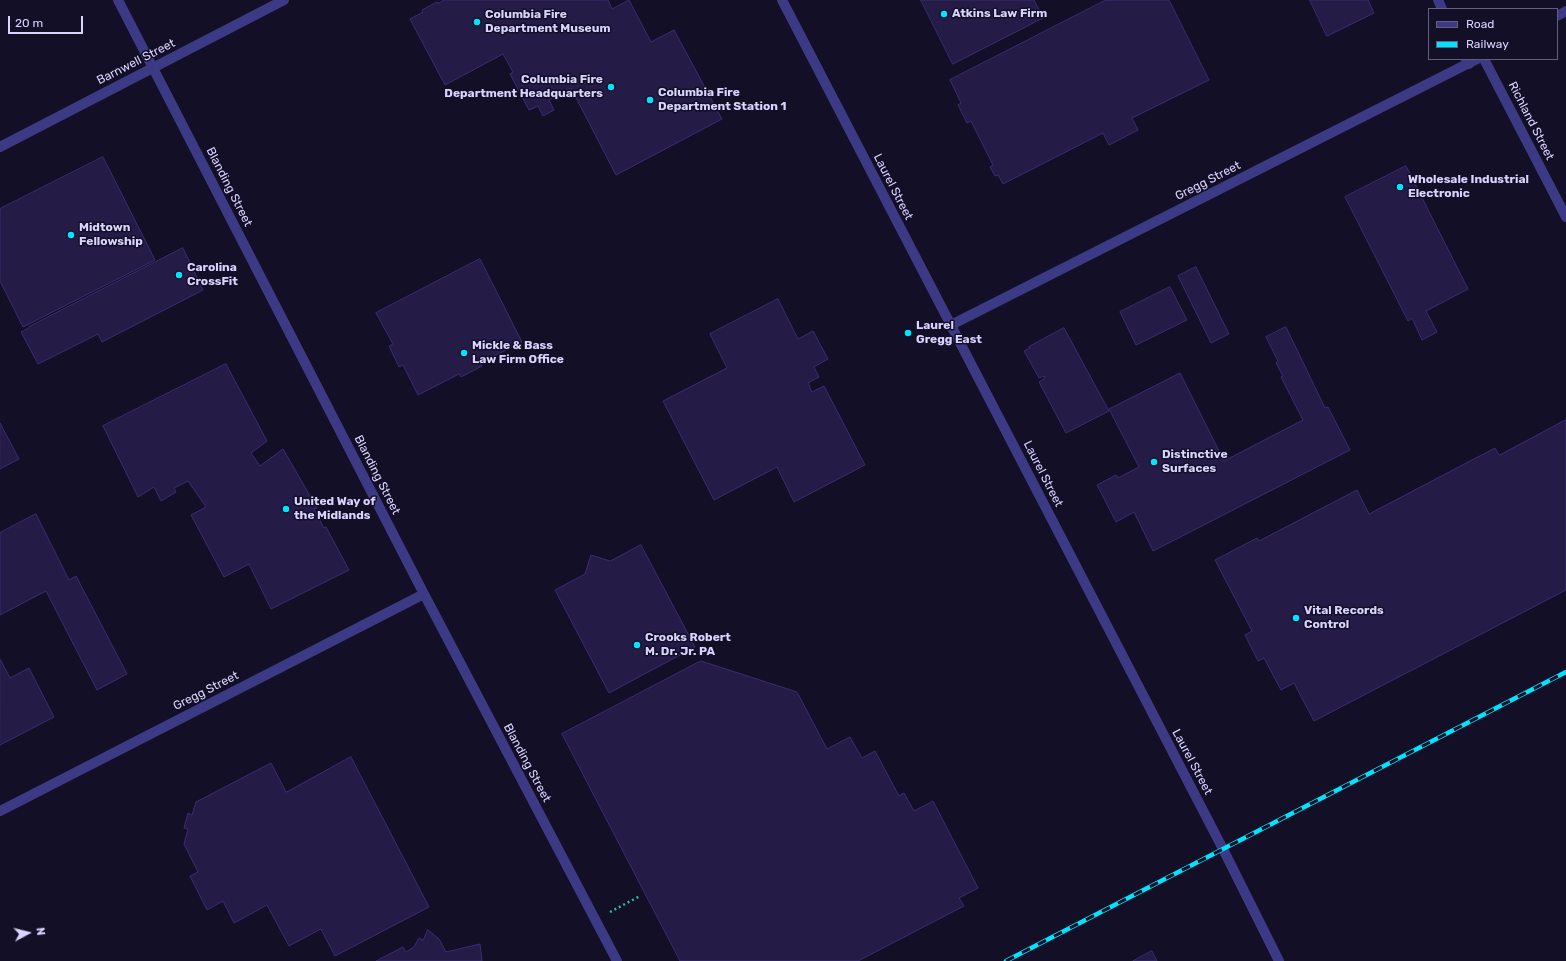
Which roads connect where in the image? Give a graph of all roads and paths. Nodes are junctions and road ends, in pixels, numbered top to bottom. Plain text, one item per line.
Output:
1 (118, 0) edge
2 (284, 0) edge
3 (782, 0) edge
4 (1485, 60) edge
5 (1470, 61) edge
6 (153, 68) junction
7 (0, 146) edge
8 (1566, 217) edge
9 (950, 326) junction
10 (424, 594) junction
11 (0, 812) edge
12 (640, 896) dead end
13 (595, 920) junction
14 (617, 961) edge
15 (1279, 961) edge

1 - 6 street, Blanding Street
2 - 6 street, Barnwell Street
3 - 9 street, Laurel Street
4 - 8 street, Richland Street
5 - 9 street, Gregg Street
6 - 7 street, Barnwell Street
6 - 10 street, Blanding Street
9 - 15 street, Laurel Street
10 - 11 street, Gregg Street
10 - 13 street, Blanding Street
12 - 13 path
13 - 14 street, Blanding Street

